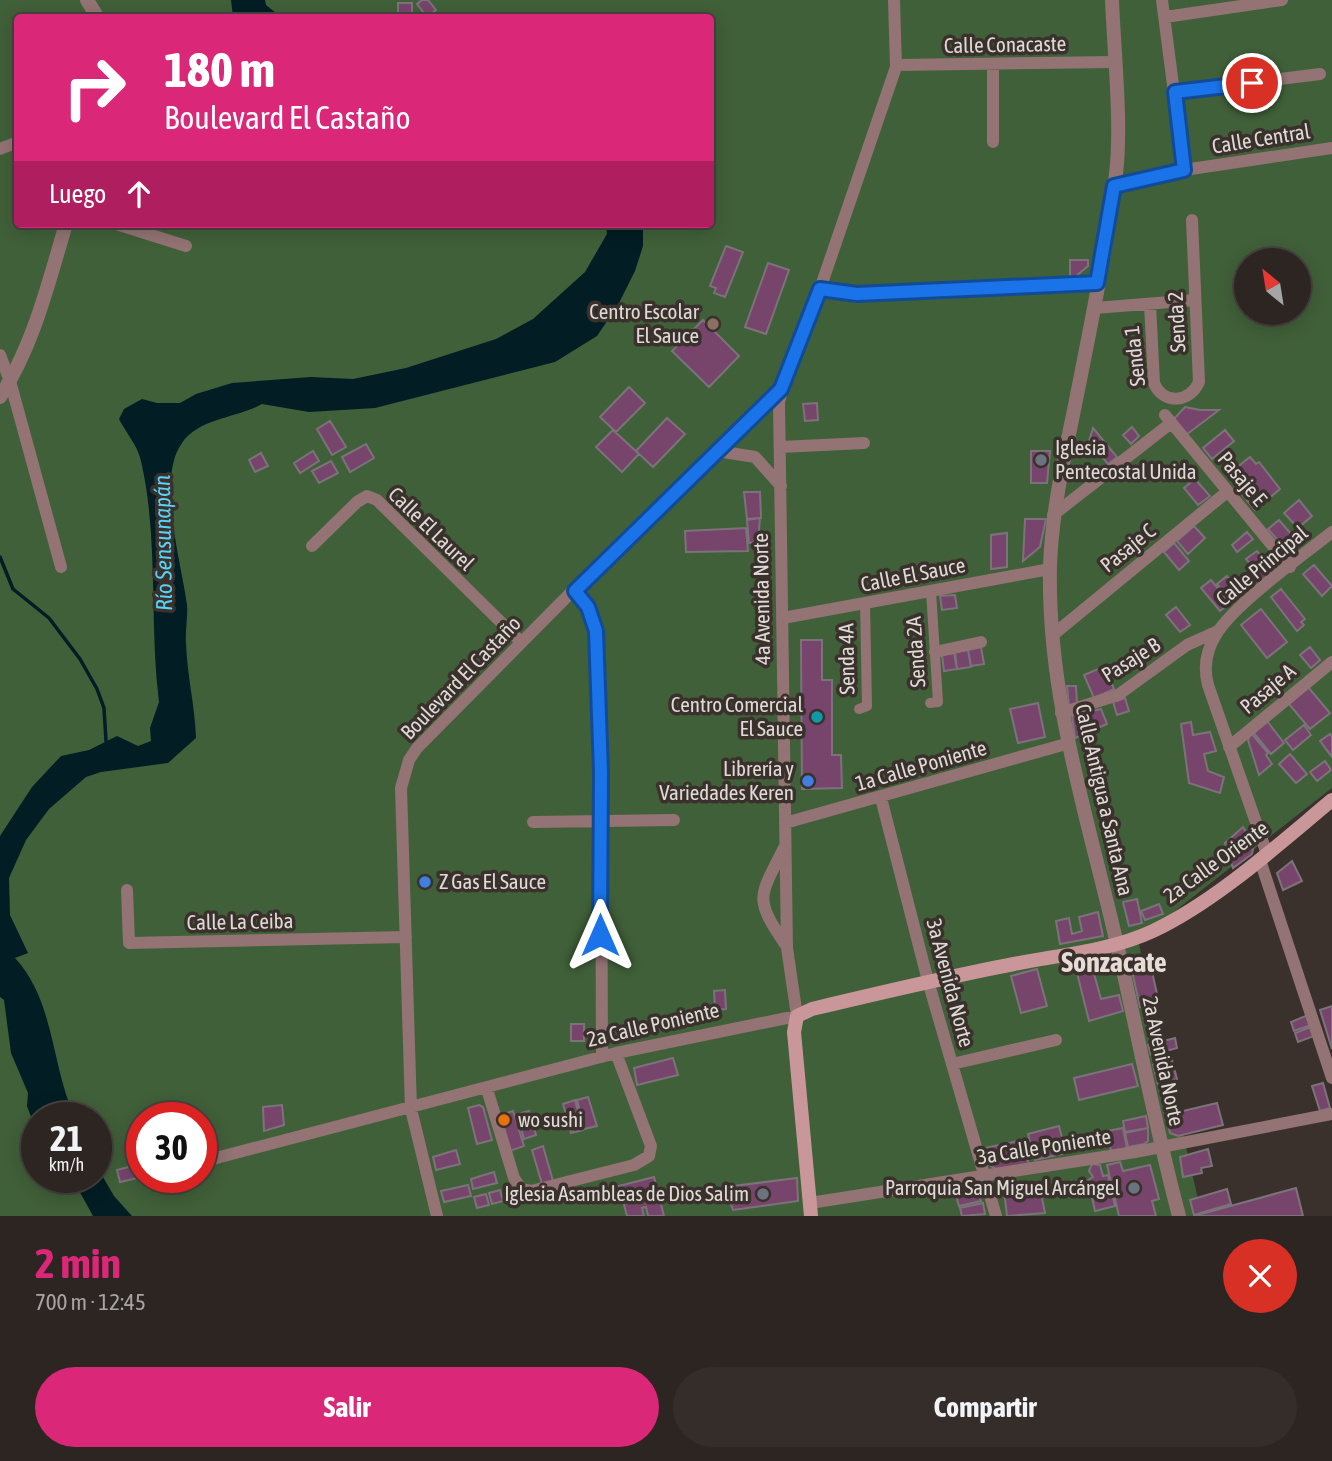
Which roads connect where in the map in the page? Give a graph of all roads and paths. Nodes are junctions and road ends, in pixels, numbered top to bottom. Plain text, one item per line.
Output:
1 (894, 0) edge
2 (1112, 0) edge
3 (1162, 0) edge
4 (1282, 0) edge
5 (1165, 17) junction
6 (1114, 62) junction
7 (896, 65) junction
8 (993, 65) junction
9 (1320, 74) dead end
10 (1175, 92) junction
11 (993, 142) dead end
12 (1332, 148) edge
13 (1184, 170) junction
14 (1114, 186) junction
15 (1192, 220) dead end
16 (65, 228) edge
17 (129, 228) edge
18 (186, 246) dead end
19 (1097, 283) junction
20 (820, 289) junction
21 (1195, 300) junction
22 (1150, 304) junction
23 (1095, 308) junction
24 (0, 355) edge
25 (10, 381) junction
26 (781, 389) junction
27 (0, 397) edge
28 (1167, 399) joint
29 (864, 443) dead end
30 (780, 447) junction
31 (717, 451) junction
32 (781, 486) junction
33 (1227, 492) junction
34 (1053, 515) junction
35 (1332, 532) edge
36 (312, 547) dead end
37 (61, 567) dead end
38 (1290, 567) junction
39 (1050, 569) junction
40 (575, 591) junction
41 (931, 591) junction
42 (865, 603) junction
43 (783, 618) junction
44 (1218, 631) junction
45 (1054, 634) junction
46 (521, 642) junction
47 (981, 642) dead end
48 (935, 652) junction
49 (1332, 662) edge
50 (930, 703) dead end
51 (859, 709) dead end
52 (1061, 713) junction
53 (1066, 744) junction
54 (1229, 747) junction
55 (881, 798) junction
56 (1332, 800) edge
57 (674, 820) dead end
58 (601, 821) junction
59 (533, 822) dead end
60 (786, 823) junction
61 (786, 845) junction
62 (1264, 857) junction
63 (127, 890) dead end
64 (406, 937) junction
65 (1117, 943) junction
66 (787, 948) junction
67 (928, 981) junction
68 (797, 1016) junction
69 (1056, 1040) dead end
70 (616, 1054) junction
71 (602, 1057) junction
72 (952, 1064) junction
73 (1332, 1078) edge
74 (487, 1089) junction
75 (411, 1109) junction
76 (1332, 1114) edge
77 (1160, 1147) junction
78 (217, 1158) edge
79 (985, 1176) junction
80 (810, 1210) edge
81 (437, 1216) edge
82 (996, 1216) edge
83 (1179, 1216) edge

1 - 7 street, 4a Avenida Norte
2 - 6 street, Calle Antigua a Santa Ana
3 - 5 street
4 - 5 street
5 - 10 street
6 - 8 street, Calle Conacaste
6 - 14 street, Calle Antigua a Santa Ana
7 - 8 street, Calle Conacaste
7 - 20 street, 4a Avenida Norte
8 - 11 street
9 - 10 street
10 - 13 street
12 - 13 street, Calle Central
13 - 14 street, Calle Central
14 - 19 street, Calle Antigua a Santa Ana
15 - 21 street, Senda 2
16 - 25 street
17 - 18 street
19 - 20 street
19 - 23 street, Calle Antigua a Santa Ana
20 - 26 street, 4a Avenida Norte
21 - 22 street
21 - 28 street, Senda 2
22 - 23 street
22 - 28 street, Senda 1
23 - 34 street, Calle Antigua a Santa Ana
24 - 25 street
25 - 27 street
25 - 37 street
26 - 30 street, 4a Avenida Norte
26 - 31 street, Boulevard El Castaño
29 - 30 street
30 - 32 street, 4a Avenida Norte
31 - 32 street
31 - 40 street, Boulevard El Castaño
32 - 43 street, 4a Avenida Norte
33 - 34 street, Pasaje E
33 - 38 street, Pasaje E
33 - 45 street, Pasaje C
34 - 39 street, Calle Antigua a Santa Ana
35 - 38 street, Calle Principal
36 - 46 street, Calle El Laurel
38 - 44 street, Calle Principal
39 - 41 street, Calle El Sauce
39 - 45 street, Calle Antigua a Santa Ana
40 - 46 street, Boulevard El Castaño
40 - 58 street
41 - 42 street, Calle El Sauce
41 - 48 street, Senda 2A
42 - 43 street, Calle El Sauce
42 - 51 street, Senda 4A
43 - 60 street, 4a Avenida Norte
44 - 52 street, Pasaje B
44 - 54 street
45 - 52 street, Calle Antigua a Santa Ana
46 - 64 street, Boulevard El Castaño
47 - 48 street
48 - 50 street, Senda 2A
49 - 54 street, Pasaje A
52 - 53 street, Calle Antigua a Santa Ana
53 - 55 street, 1a Calle Poniente
53 - 65 street, Calle Antigua a Santa Ana
54 - 62 street
55 - 60 street, 1a Calle Poniente
55 - 67 street, 3a Avenida Norte
56 - 62 main road, 2a Calle Oriente
57 - 58 street
58 - 59 street
58 - 71 street
60 - 61 street, 4a Avenida Norte
61 - 66 street, 4a Avenida Norte
61 - 66 street
62 - 65 main road, 2a Calle Oriente
62 - 73 street
63 - 64 street, Calle La Ceiba
64 - 75 street, Boulevard El Castaño
65 - 67 main road, 2a Calle Poniente
65 - 77 street, 2a Avenida Norte
66 - 68 street, 4a Avenida Norte
67 - 68 main road, 2a Calle Poniente
67 - 72 street, 3a Avenida Norte
68 - 70 street, 2a Calle Poniente
68 - 80 main road, 4a Avenida Norte
69 - 72 street
70 - 71 street, 2a Calle Poniente
70 - 74 street
71 - 74 street, 2a Calle Poniente
72 - 79 street, 3a Avenida Norte
74 - 75 street, 2a Calle Poniente
75 - 78 street, 2a Calle Poniente
75 - 81 street, Boulevard El Castaño
76 - 77 street, 3a Calle Poniente
77 - 79 street, 3a Calle Poniente
77 - 83 street, 2a Avenida Norte
79 - 80 street, 3a Calle Poniente
79 - 82 street, 3a Avenida Norte

